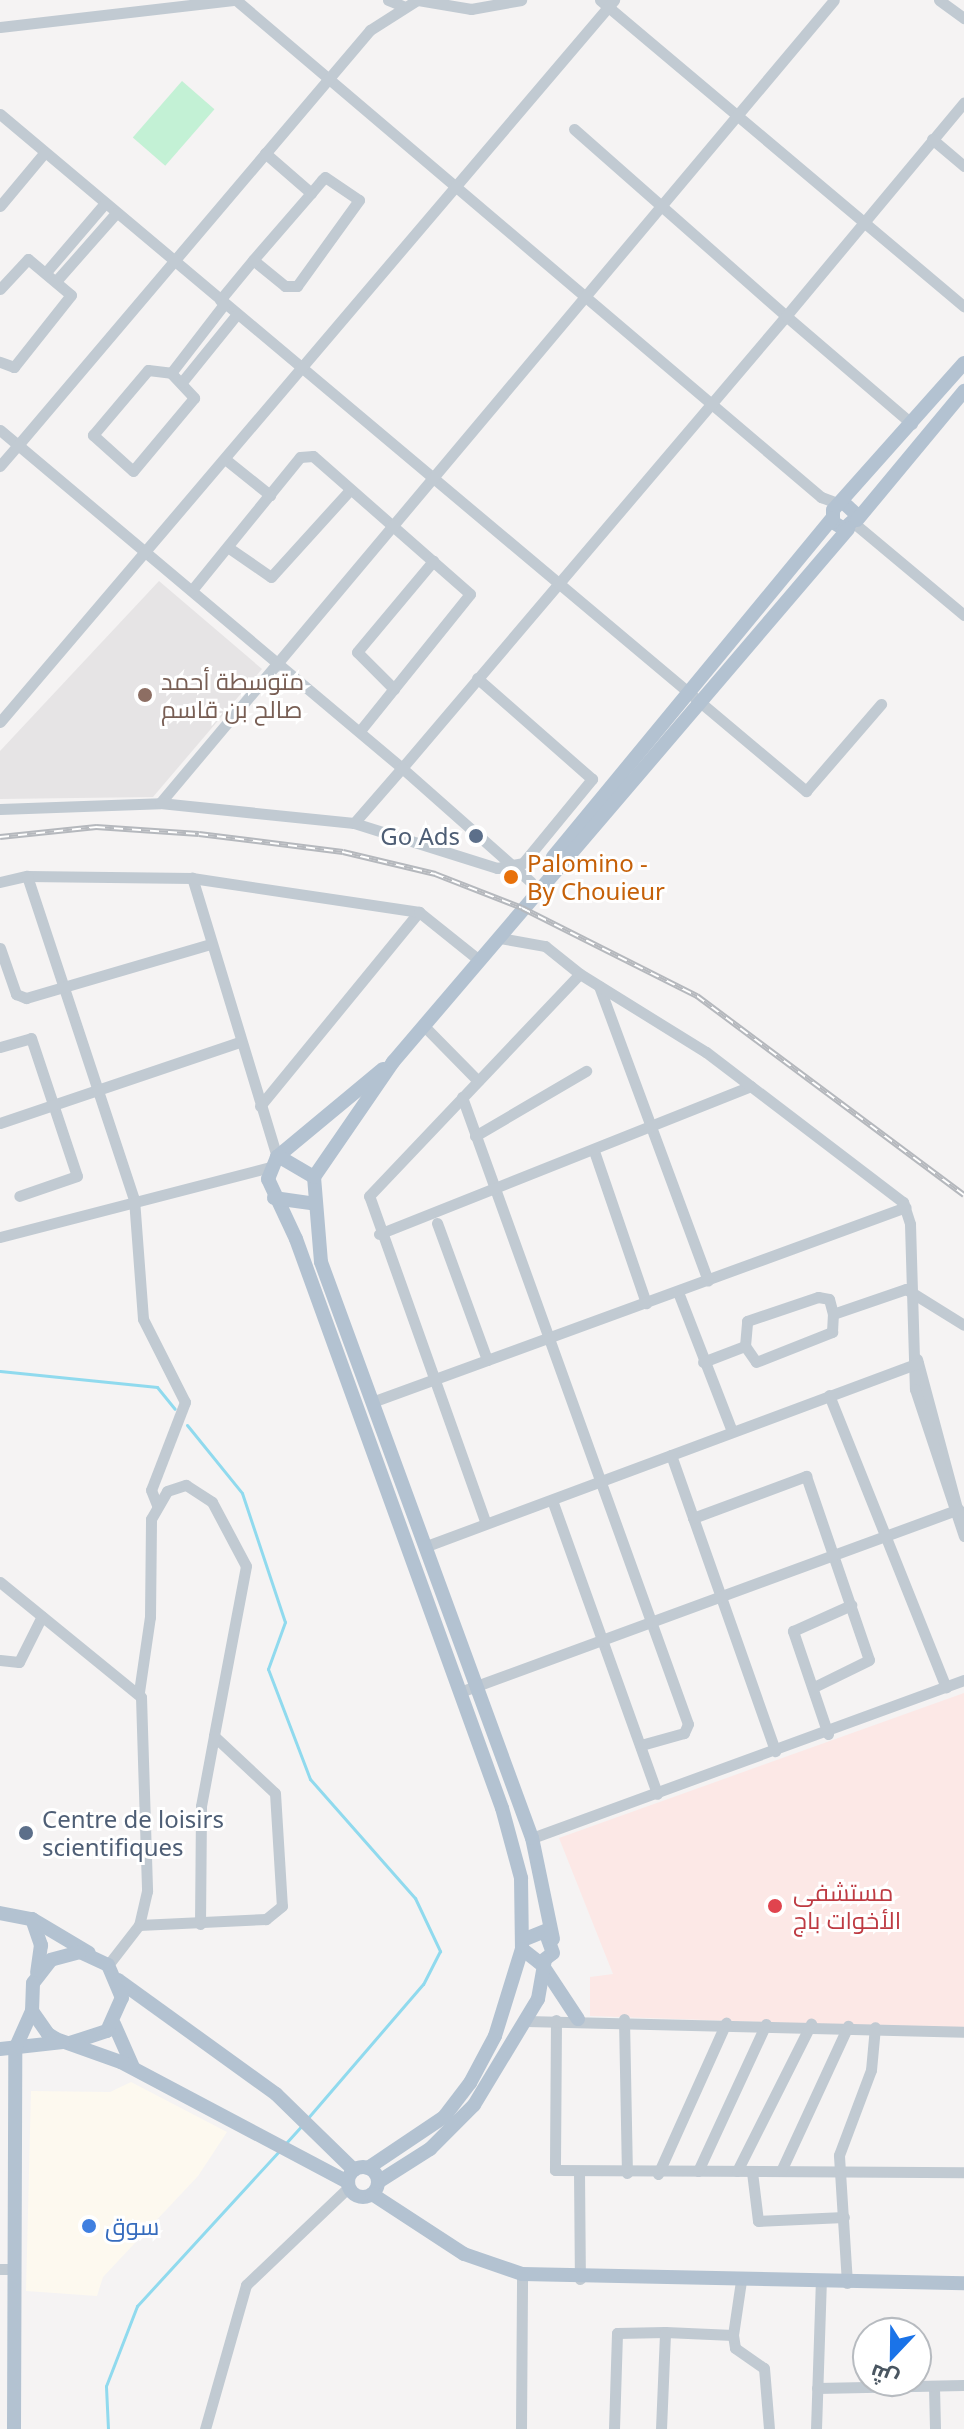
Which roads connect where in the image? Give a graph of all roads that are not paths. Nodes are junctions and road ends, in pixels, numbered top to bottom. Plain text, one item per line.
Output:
1 (235, 0) edge
2 (388, 0) edge
3 (418, 0) edge
4 (521, 0) edge
5 (939, 0) edge
6 (607, 2) edge
7 (828, 2) edge
8 (403, 6) junction
9 (964, 18) edge
10 (0, 27) edge
11 (326, 80) junction
12 (964, 102) edge
13 (0, 114) edge
14 (738, 115) junction
15 (574, 129) dead end
16 (932, 139) junction
17 (45, 152) junction
18 (265, 153) junction
19 (964, 166) edge
20 (454, 188) junction
21 (311, 193) junction
22 (105, 203) junction
23 (0, 206) edge
24 (660, 206) junction
25 (116, 213) junction
26 (863, 221) junction
27 (253, 260) junction
28 (175, 262) junction
29 (47, 271) junction
30 (57, 280) junction
31 (0, 289) edge
32 (582, 296) junction
33 (222, 301) junction
34 (964, 307) edge
35 (237, 314) junction
36 (786, 316) junction
37 (0, 362) edge
38 (964, 363) edge
39 (302, 368) junction
40 (171, 373) junction
41 (182, 382) junction
42 (964, 391) edge
43 (710, 403) junction
44 (912, 424) junction
45 (0, 430) edge
46 (18, 445) junction
47 (225, 459) junction
48 (0, 466) edge
49 (432, 478) junction
50 (350, 490) junction
51 (270, 495) junction
52 (837, 510) junction
53 (854, 524) junction
54 (393, 525) junction
55 (229, 548) junction
56 (146, 553) junction
57 (433, 561) junction
58 (556, 585) junction
59 (192, 590) junction
60 (964, 615) edge
61 (277, 662) junction
62 (477, 678) junction
63 (394, 689) junction
64 (687, 690) junction
65 (700, 700) junction
66 (881, 704) dead end
67 (0, 722) edge
68 (360, 731) junction
69 (402, 768) junction
70 (592, 779) junction
71 (612, 794) junction
72 (160, 803) junction
73 (0, 809) edge
74 (354, 823) junction
75 (515, 868) junction
76 (27, 876) junction
77 (192, 878) junction
78 (0, 882) edge
79 (531, 882) junction
80 (419, 912) junction
81 (500, 938) junction
82 (211, 944) junction
83 (0, 948) edge
84 (479, 960) junction
85 (580, 974) junction
86 (599, 986) junction
87 (63, 989) junction
88 (424, 1026) junction
89 (239, 1042) junction
90 (0, 1047) edge
91 (393, 1062) junction
92 (586, 1071) dead end
93 (478, 1081) junction
94 (751, 1086) junction
95 (99, 1088) junction
96 (462, 1097) junction
97 (53, 1105) junction
98 (260, 1106) junction
99 (0, 1123) edge
100 (654, 1129) junction
101 (475, 1136) junction
102 (594, 1151) junction
103 (275, 1160) junction
104 (314, 1177) junction
105 (496, 1188) junction
106 (19, 1196) dead end
107 (274, 1198) junction
108 (134, 1199) junction
109 (311, 1203) junction
110 (906, 1207) junction
111 (437, 1223) dead end
112 (379, 1234) junction
113 (0, 1237) edge
114 (708, 1281) junction
115 (906, 1289) junction
116 (678, 1292) junction
117 (646, 1303) junction
118 (833, 1314) junction
119 (964, 1325) edge
120 (550, 1337) junction
121 (745, 1346) junction
122 (487, 1360) junction
123 (915, 1360) junction
124 (703, 1362) junction
125 (432, 1381) junction
126 (829, 1395) junction
127 (372, 1402) junction
128 (732, 1431) junction
129 (671, 1455) junction
130 (602, 1481) junction
131 (552, 1500) junction
132 (157, 1505) junction
133 (956, 1510) junction
134 (693, 1518) junction
135 (485, 1521) junction
136 (962, 1530) edge
137 (886, 1539) junction
138 (424, 1547) junction
139 (836, 1558) junction
140 (0, 1582) edge
141 (721, 1597) junction
142 (851, 1605) junction
143 (42, 1616) junction
144 (655, 1623) junction
145 (601, 1642) junction
146 (0, 1660) edge
147 (964, 1680) edge
148 (814, 1687) junction
149 (946, 1687) junction
150 (475, 1688) junction
151 (139, 1692) junction
152 (460, 1692) junction
153 (828, 1734) junction
154 (214, 1736) junction
155 (641, 1745) junction
156 (775, 1751) junction
157 (657, 1794) junction
158 (532, 1838) junction
159 (0, 1913) edge
160 (32, 1919) junction
161 (200, 1924) junction
162 (139, 1925) junction
163 (553, 1939) junction
164 (523, 1945) junction
165 (90, 1954) junction
166 (108, 1965) junction
167 (545, 1965) junction
168 (37, 1975) junction
169 (118, 1980) junction
170 (32, 2011) junction
171 (578, 2019) junction
172 (624, 2019) junction
173 (556, 2020) junction
174 (526, 2021) junction
175 (726, 2023) junction
176 (114, 2024) junction
177 (766, 2024) junction
178 (811, 2024) junction
179 (848, 2026) junction
180 (875, 2027) junction
181 (964, 2032) edge
182 (68, 2042) junction
183 (7, 2049) edge
184 (133, 2068) junction
185 (698, 2171) junction
186 (737, 2171) junction
187 (781, 2171) junction
188 (579, 2172) junction
189 (752, 2172) junction
190 (964, 2172) edge
191 (627, 2173) junction
192 (840, 2173) junction
193 (658, 2174) junction
194 (355, 2177) junction
195 (375, 2188) junction
196 (844, 2217) junction
197 (5, 2269) edge
198 (522, 2274) junction
199 (580, 2279) junction
200 (741, 2281) junction
201 (821, 2282) junction
202 (847, 2283) junction
203 (964, 2283) edge
204 (665, 2332) junction
205 (733, 2335) junction
206 (964, 2385) edge
207 (934, 2387) junction
208 (817, 2388) junction
209 (14, 2429) edge
210 (205, 2429) edge
211 (521, 2429) edge
212 (614, 2429) edge
213 (661, 2429) edge
214 (769, 2429) edge
215 (816, 2429) edge
216 (935, 2429) edge

1 - 10 street
1 - 11 street
2 - 8 street
3 - 4 street
3 - 8 street
5 - 9 street
6 - 14 street
6 - 20 street
7 - 14 street
8 - 11 street
11 - 18 street
11 - 20 street
12 - 16 street
13 - 17 street
14 - 24 street
14 - 26 street
15 - 24 street
16 - 19 street
16 - 26 street
17 - 22 street
17 - 23 street
18 - 21 street
18 - 28 street
20 - 32 street
20 - 39 street
21 - 27 street
21 - 27 street
22 - 25 street
22 - 29 street
24 - 32 street
24 - 36 street
25 - 28 street
25 - 30 street
26 - 34 street
26 - 36 street
27 - 33 street
28 - 33 street
28 - 46 street
29 - 30 street
29 - 31 street
30 - 37 street
32 - 43 street
32 - 49 street
33 - 35 street
33 - 40 street
35 - 39 street
35 - 41 street
36 - 43 street
36 - 44 street
38 - 44 main road
39 - 47 street
39 - 49 street
40 - 41 street
40 - 41 street
42 - 53 main road
43 - 52 street
43 - 58 street
44 - 52 main road
45 - 46 street
46 - 48 street
46 - 56 street
47 - 51 street
47 - 56 street
49 - 54 street
49 - 58 street
50 - 51 street
50 - 54 street
50 - 55 street
51 - 55 street
52 - 53 main road
52 - 53 main road
52 - 64 main road
53 - 60 street
53 - 65 main road
54 - 57 street
54 - 61 street
55 - 59 street
56 - 59 street
56 - 67 street
57 - 63 street
57 - 63 street
58 - 62 street
58 - 64 street
59 - 61 street
61 - 68 street
61 - 72 street
62 - 69 street
62 - 70 street
63 - 68 street
64 - 65 street
64 - 71 main road
65 - 66 street
65 - 71 main road
68 - 69 street
69 - 74 street
69 - 75 street
70 - 71 street
70 - 75 street
71 - 79 main road
71 - 81 main road
72 - 73 street
72 - 74 street
74 - 75 street
75 - 79 street
76 - 77 street
76 - 78 street
76 - 87 street
77 - 80 street
77 - 82 street
79 - 84 main road
80 - 84 street
80 - 98 street
81 - 84 main road
81 - 85 street
82 - 87 street
82 - 89 street
83 - 87 street
84 - 88 main road
85 - 86 street
85 - 93 street
86 - 94 street
86 - 100 street
87 - 95 street
88 - 91 main road
88 - 93 street
89 - 95 street
89 - 98 street
90 - 97 street
91 - 103 main road
91 - 104 main road
92 - 101 street
93 - 96 street
94 - 100 street
94 - 110 street
95 - 97 street
95 - 108 street
96 - 101 street
96 - 112 street
97 - 99 street
97 - 106 street
98 - 103 street
100 - 102 street
100 - 114 street
101 - 105 street
102 - 105 street
102 - 117 street
103 - 104 main road
103 - 107 main road
103 - 108 street
104 - 109 main road
105 - 112 street
105 - 120 street
107 - 109 main road
107 - 152 main road
108 - 113 street
108 - 132 street
109 - 127 main road
110 - 114 street
110 - 115 street
111 - 122 street
112 - 125 street
114 - 116 street
115 - 118 street
115 - 119 street
115 - 123 street
116 - 117 street
116 - 124 street
117 - 120 street
118 - 121 street
118 - 121 street
120 - 122 street
120 - 130 street
121 - 124 street
122 - 125 street
123 - 126 street
123 - 133 street
124 - 128 street
125 - 127 street
125 - 135 street
126 - 128 street
126 - 137 street
127 - 138 main road
128 - 129 street
129 - 130 street
129 - 134 street
130 - 131 street
130 - 144 street
131 - 135 street
131 - 145 street
132 - 151 street
132 - 154 street
133 - 136 street
133 - 137 street
134 - 139 street
134 - 141 street
135 - 138 street
137 - 139 street
137 - 149 street
138 - 150 main road
139 - 141 street
139 - 142 street
140 - 143 street
141 - 144 street
141 - 156 street
142 - 148 street
142 - 148 street
143 - 146 street
143 - 151 street
144 - 145 street
144 - 155 street
145 - 150 street
145 - 155 street
147 - 149 street
148 - 153 street
149 - 153 street
150 - 152 street
150 - 158 main road
151 - 162 street
152 - 164 main road
153 - 156 street
154 - 161 street
154 - 161 street
155 - 157 street
156 - 157 street
157 - 158 street
158 - 163 main road
159 - 160 main road
160 - 165 main road
160 - 168 main road
161 - 162 street
162 - 166 street
163 - 164 main road
163 - 167 main road
164 - 167 main road
164 - 194 main road
165 - 166 main road
165 - 168 main road
166 - 169 main road
167 - 171 main road
167 - 174 main road
168 - 170 main road
169 - 176 main road
169 - 194 main road
170 - 182 main road
170 - 183 main road
171 - 172 street
171 - 173 street
172 - 175 street
172 - 191 street
173 - 174 street
173 - 188 street
174 - 195 main road
175 - 177 street
175 - 193 street
176 - 182 main road
176 - 184 main road
177 - 178 street
177 - 185 street
178 - 179 street
178 - 186 street
179 - 180 street
179 - 187 street
180 - 181 street
180 - 192 street
182 - 183 main road
182 - 184 main road
183 - 197 main road
184 - 194 main road
185 - 186 street
185 - 193 street
186 - 189 street
187 - 189 street
187 - 192 street
188 - 191 street
188 - 199 street
189 - 196 street
190 - 192 street
191 - 193 street
192 - 196 street
194 - 195 main road
194 - 195 main road
194 - 210 street
195 - 198 main road
196 - 202 street
197 - 209 main road
198 - 199 main road
198 - 211 street
199 - 200 main road
200 - 201 main road
200 - 205 street
201 - 202 main road
201 - 208 street
202 - 203 main road
204 - 205 street
204 - 212 street
204 - 213 street
205 - 214 street
206 - 207 street
207 - 208 street
207 - 216 street
208 - 215 street

